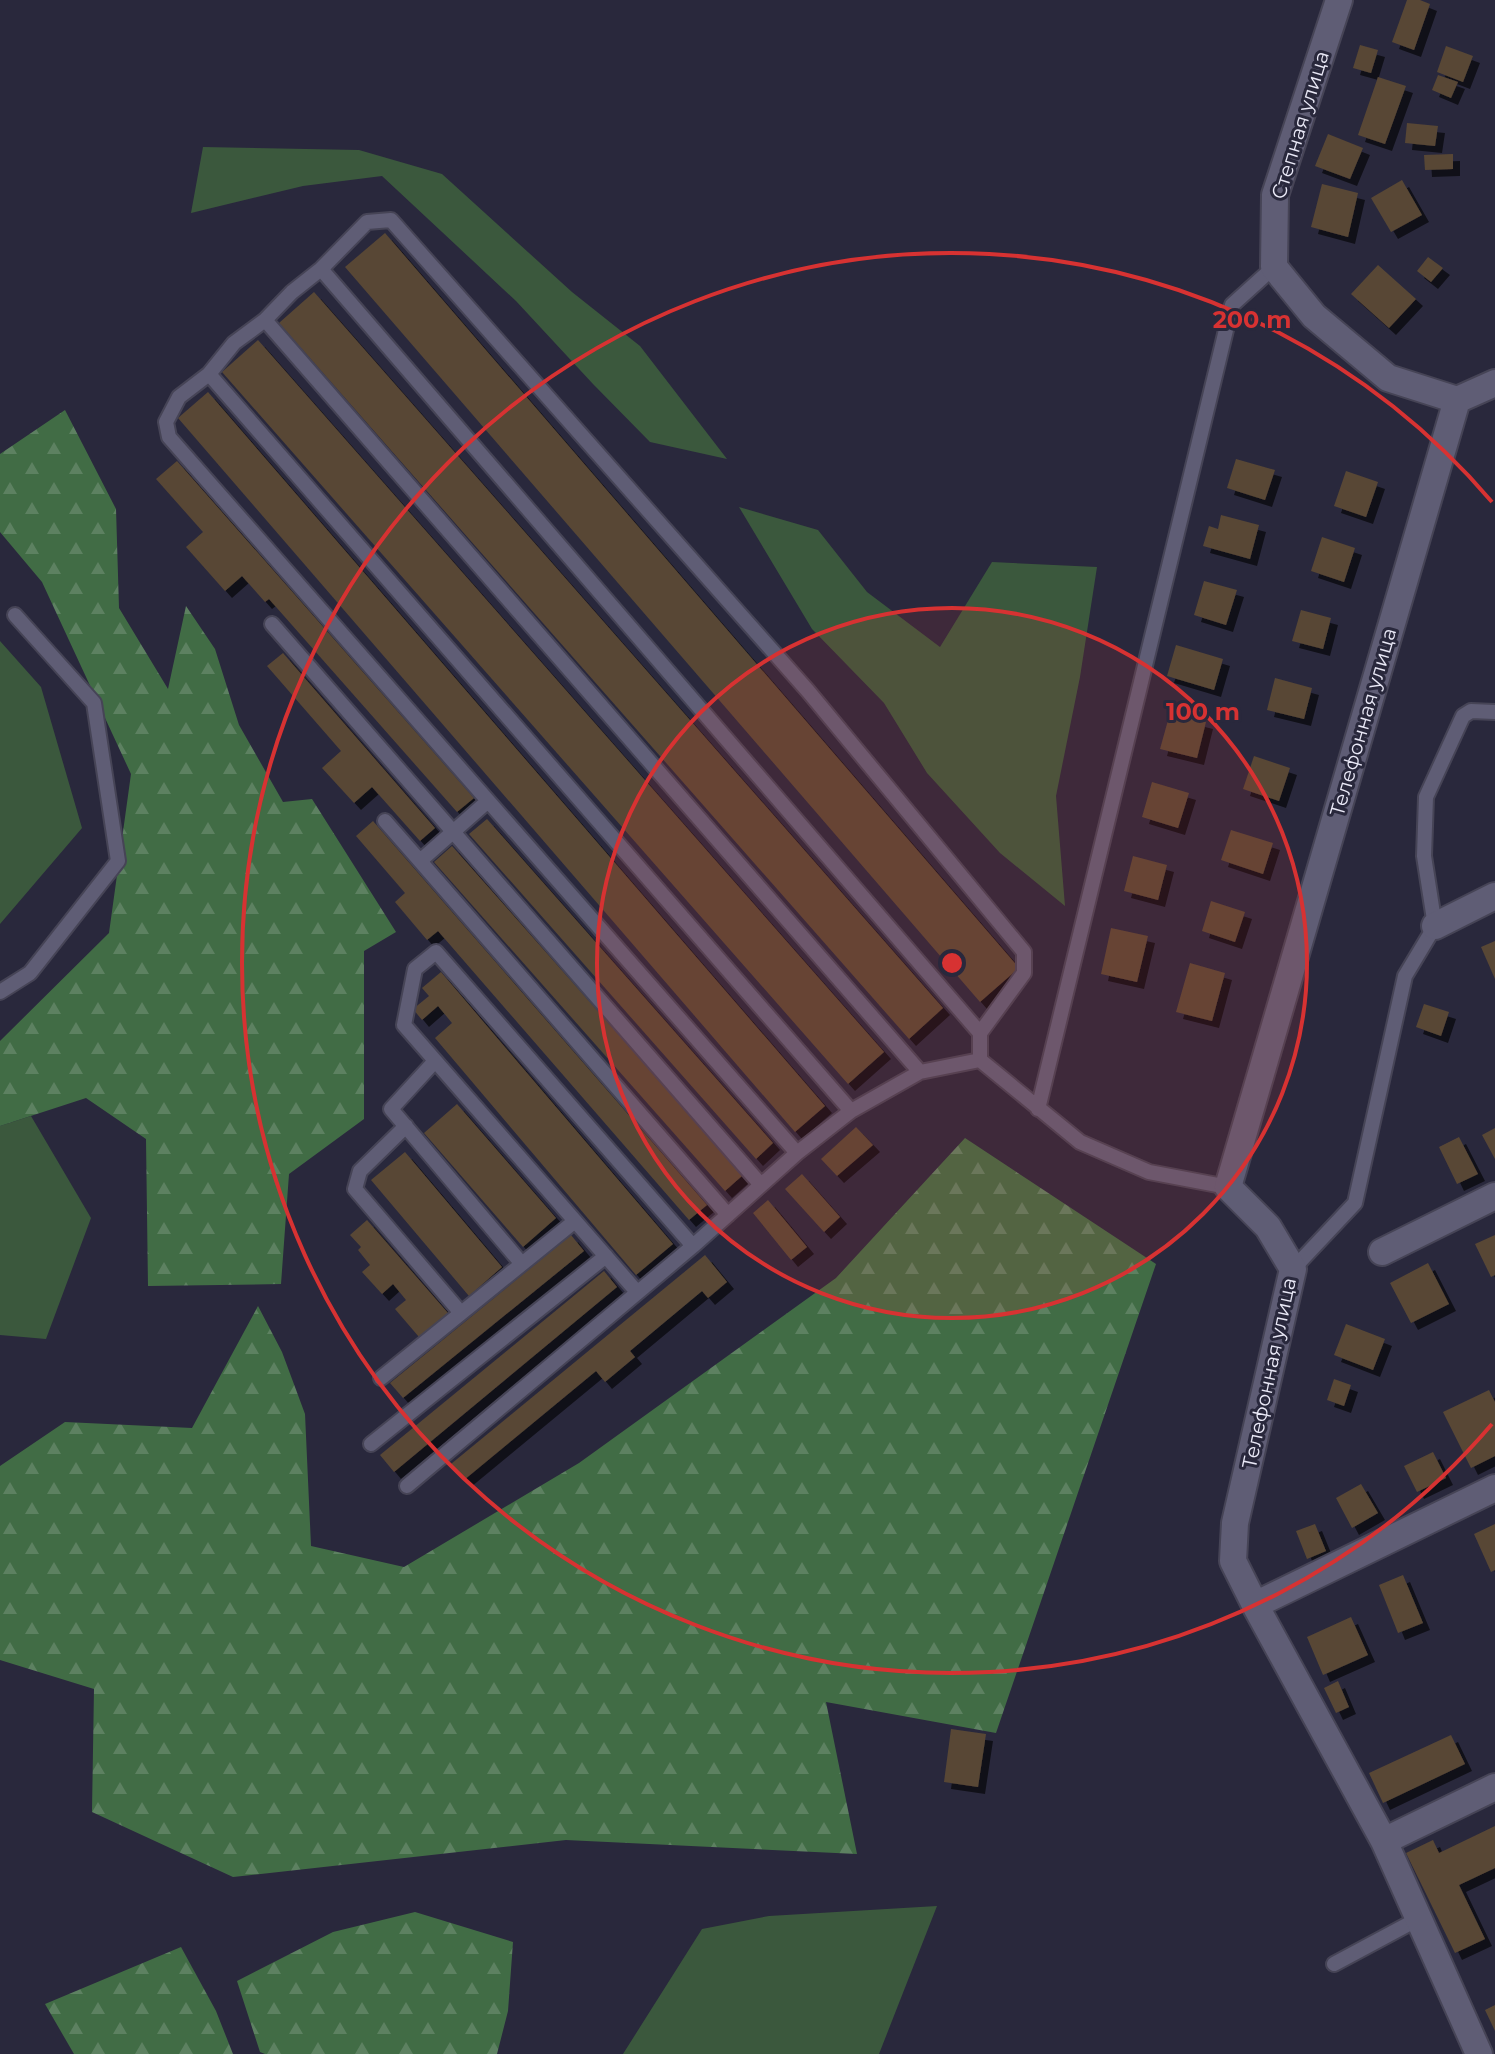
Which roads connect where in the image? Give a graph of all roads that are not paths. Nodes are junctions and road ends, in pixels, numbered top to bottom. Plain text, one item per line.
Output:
1 (1339, 0) edge
2 (1274, 267) junction
3 (321, 269) junction
4 (265, 320) junction
5 (209, 374) junction
6 (1495, 383) edge
7 (1457, 400) junction
8 (15, 615) dead end
9 (272, 624) dead end
10 (1495, 712) edge
11 (488, 801) junction
12 (385, 821) dead end
13 (452, 833) junction
14 (420, 861) junction
15 (1495, 896) edge
16 (1435, 926) junction
17 (0, 992) edge
18 (980, 1033) junction
19 (980, 1060) junction
20 (435, 1061) junction
21 (920, 1072) junction
22 (1038, 1109) junction
23 (851, 1111) junction
24 (406, 1126) junction
25 (797, 1153) junction
26 (761, 1185) junction
27 (1228, 1187) junction
28 (1495, 1196) edge
29 (728, 1215) junction
30 (575, 1221) junction
31 (693, 1246) junction
32 (1382, 1252) dead end
33 (606, 1256) junction
34 (522, 1264) junction
35 (1293, 1269) junction
36 (637, 1292) junction
37 (461, 1313) junction
38 (381, 1378) dead end
39 (371, 1444) dead end
40 (407, 1486) dead end
41 (1495, 1488) edge
42 (1255, 1605) junction
43 (1495, 1787) edge
44 (1384, 1841) junction
45 (1418, 1919) junction
46 (1334, 1964) dead end
47 (1479, 2054) edge

1 - 2 street, Степная улица
2 - 7 street
2 - 22 lane
3 - 4 lane
3 - 18 lane
3 - 18 lane
4 - 5 lane
4 - 21 lane
5 - 11 lane
5 - 23 lane
6 - 7 street
7 - 27 street, Телефонная улица
8 - 17 lane
9 - 13 lane
10 - 16 lane
11 - 13 lane
11 - 25 lane
12 - 14 lane
13 - 14 lane
13 - 26 lane
14 - 29 lane
15 - 16 street
16 - 35 lane
18 - 19 lane
19 - 21 lane
19 - 22 lane
20 - 24 lane
20 - 30 lane
20 - 31 lane
21 - 23 lane
22 - 27 lane
23 - 25 lane
24 - 34 lane
24 - 37 lane
25 - 26 lane
26 - 29 lane
27 - 35 street, Телефонная улица
28 - 32 street
29 - 31 lane
30 - 33 lane
30 - 34 lane
31 - 36 lane
33 - 36 lane
33 - 39 lane
34 - 37 lane
35 - 42 street, Телефонная улица
36 - 40 lane
37 - 38 lane
41 - 42 street
42 - 44 street, Телефонная улица
43 - 44 street
44 - 45 street, Телефонная улица
45 - 46 lane
45 - 47 street, Телефонная улица

